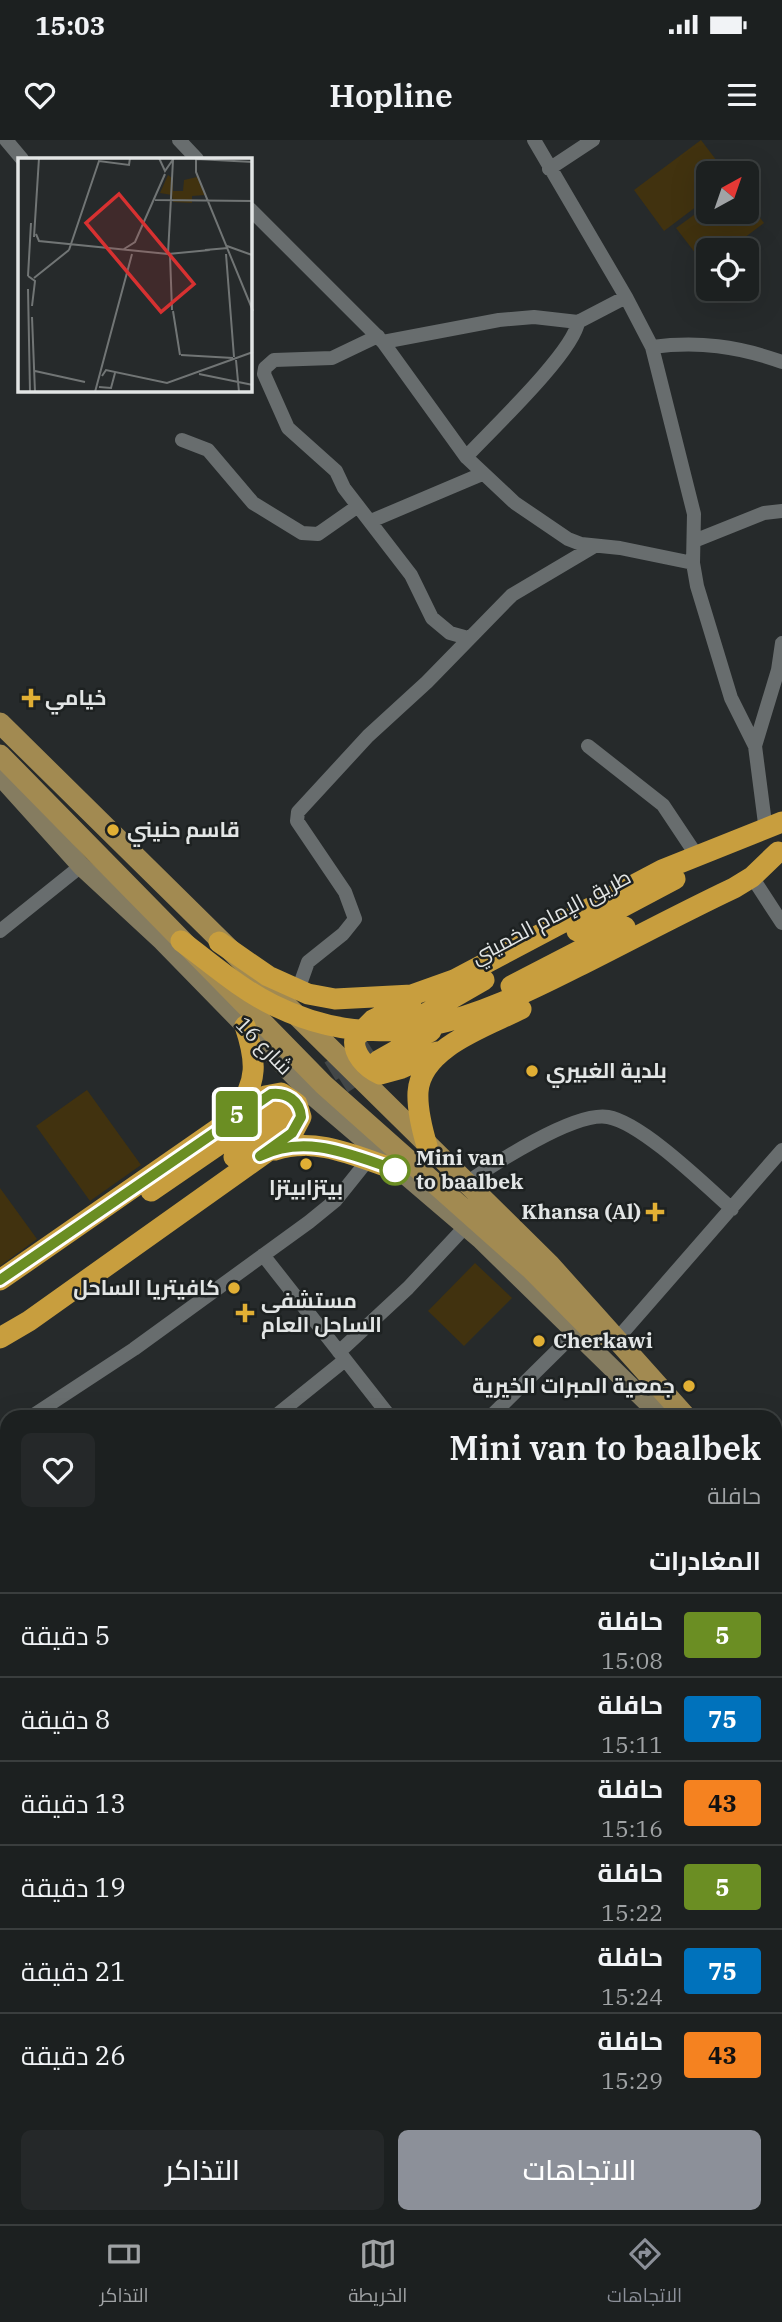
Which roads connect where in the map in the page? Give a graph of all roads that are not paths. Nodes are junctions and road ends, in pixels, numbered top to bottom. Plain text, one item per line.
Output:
1 (6, 140) edge
2 (178, 140) edge
3 (534, 140) edge
4 (593, 140) edge
5 (21, 158) edge
6 (196, 158) edge
7 (549, 169) junction
8 (252, 211) edge
9 (626, 297) junction
10 (578, 323) junction
11 (381, 339) junction
12 (652, 347) junction
13 (782, 362) edge
14 (182, 440) dead end
15 (466, 457) junction
16 (482, 474) junction
17 (358, 506) junction
18 (782, 511) edge
19 (371, 521) junction
20 (694, 541) junction
21 (593, 547) junction
22 (694, 563) junction
23 (468, 638) junction
24 (782, 643) edge
25 (0, 723) edge
26 (588, 746) dead end
27 (755, 746) junction
28 (0, 755) edge
29 (0, 776) edge
30 (768, 829) edge
31 (776, 853) edge
32 (696, 856) junction
33 (81, 866) junction
34 (734, 887) junction
35 (782, 923) edge
36 (0, 932) edge
37 (181, 941) junction
38 (219, 942) junction
39 (454, 980) junction
40 (298, 990) junction
41 (245, 1026) junction
42 (454, 1043) junction
43 (226, 1121) junction
44 (427, 1146) junction
45 (782, 1150) edge
46 (372, 1155) junction
47 (260, 1156) junction
48 (400, 1171) joint
49 (465, 1184) junction
50 (732, 1209) junction
51 (497, 1212) junction
52 (472, 1233) junction
53 (263, 1255) junction
54 (0, 1280) edge
55 (0, 1295) edge
56 (0, 1327) edge
57 (577, 1331) junction
58 (0, 1338) edge
59 (618, 1338) junction
60 (342, 1356) junction
61 (41, 1410) edge
62 (282, 1410) edge
63 (385, 1410) edge
64 (497, 1410) edge
65 (659, 1410) edge
66 (660, 1410) edge
67 (680, 1410) edge

1 - 5 street
2 - 6 street
3 - 7 street
4 - 7 street
7 - 9 street
8 - 11 street
9 - 10 street
9 - 12 street
10 - 11 street
10 - 15 street
11 - 15 street
11 - 17 street
12 - 13 street
12 - 20 street
14 - 17 street
15 - 16 street
16 - 19 street
16 - 21 street
17 - 19 street
18 - 20 street
19 - 23 street
20 - 22 street
21 - 22 street
21 - 23 street
22 - 27 street
23 - 40 street
24 - 27 street
25 - 38 main road, شارع 16
26 - 32 street
27 - 30 street
28 - 37 main road, شارع 16
29 - 33 street, شارع 16
30 - 31 highway, طريق الإمام الخميني
30 - 32 highway
31 - 34 highway
32 - 39 highway
33 - 36 street
33 - 41 street, شارع 16
34 - 35 street
34 - 37 highway
34 - 42 highway
37 - 66 main road, شارع 16
38 - 40 highway
38 - 44 main road, شارع 16
39 - 40 highway
39 - 42 highway
41 - 43 highway
41 - 46 street, شارع 16
42 - 44 highway
43 - 47 highway
43 - 54 highway
44 - 49 main road, شارع 16
45 - 50 street
46 - 47 highway
46 - 48 highway
46 - 53 street
47 - 58 highway
48 - 52 street, شارع 16
49 - 50 street
49 - 51 main road, شارع 16
50 - 59 street
51 - 52 main road
51 - 59 main road, شارع 16
52 - 57 street, شارع 16
52 - 60 street
53 - 60 street
53 - 61 street
55 - 56 highway
57 - 64 street
57 - 65 street, شارع 16
59 - 67 main road, شارع 16
60 - 62 street
60 - 63 street

